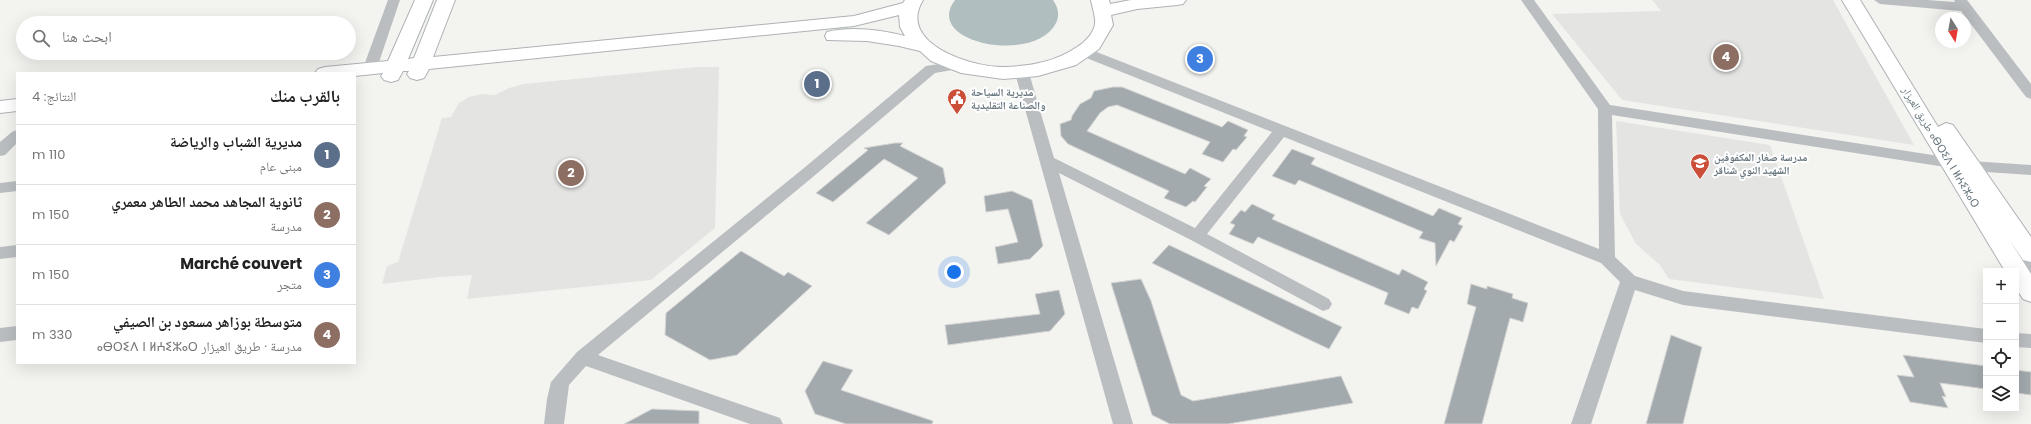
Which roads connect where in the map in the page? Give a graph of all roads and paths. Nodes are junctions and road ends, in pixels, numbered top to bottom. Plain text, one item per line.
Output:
1 (394, 0) edge
2 (424, 0) edge
3 (446, 0) edge
4 (1177, 0) edge
5 (1527, 0) edge
6 (1851, 0) edge
7 (1867, 0) edge
8 (1880, 0) edge
9 (912, 3) edge
10 (1962, 4) edge
11 (1102, 5) edge
12 (920, 46) junction
13 (1084, 52) junction
14 (953, 66) junction
15 (370, 68) junction
16 (418, 70) junction
17 (334, 72) edge
18 (393, 72) junction
19 (1022, 74) junction
20 (356, 83) edge
21 (2030, 91) edge
22 (16, 105) edge
23 (0, 107) edge
24 (1605, 109) junction
25 (16, 119) edge
26 (0, 120) edge
27 (1282, 130) junction
28 (16, 135) edge
29 (0, 151) edge
30 (1049, 162) junction
31 (1949, 162) junction
32 (1971, 166) junction
33 (2031, 170) edge
34 (16, 186) edge
35 (0, 188) edge
36 (1197, 236) junction
37 (16, 251) edge
38 (0, 253) edge
39 (1607, 259) junction
40 (2025, 262) edge
41 (1629, 281) junction
42 (2031, 293) edge
43 (1323, 304) dead end
44 (16, 333) edge
45 (0, 335) edge
46 (1983, 336) edge
47 (2019, 340) edge
48 (2031, 342) edge
49 (583, 357) junction
50 (554, 424) edge
51 (773, 424) edge
52 (1123, 424) edge
53 (1581, 424) edge

1 - 15 street
2 - 18 main road
3 - 16 main road
4 - 11 main road
5 - 24 street
6 - 31 main road, طريق العيزار ⴰⴱⵔⵉⴷ ⵏ ⵍⵄⵉⵣⴰⵔ
7 - 32 main road, طريق العيزار ⴰⴱⵔⵉⴷ ⵏ ⵍⵄⵉⵣⴰⵔ
8 - 10 street
9 - 12 main road
9 - 16 main road
10 - 21 street
11 - 13 main road
12 - 14 main road
12 - 16 main road
13 - 19 main road
13 - 27 street
14 - 19 main road
14 - 49 street
15 - 17 main road
15 - 18 main road
16 - 18 main road
18 - 20 main road
19 - 30 street
22 - 23 main road
24 - 31 street
24 - 39 street
25 - 26 main road
27 - 36 street
27 - 39 street
28 - 29 street
30 - 36 street
30 - 52 street
31 - 32 street
31 - 40 main road, طريق العيزار ⴰⴱⵔⵉⴷ ⵏ ⵍⵄⵉⵣⴰⵔ
32 - 33 street
32 - 40 main road, طريق العيزار ⴰⴱⵔⵉⴷ ⵏ ⵍⵄⵉⵣⴰⵔ
34 - 35 street
36 - 43 street
37 - 38 street
39 - 41 street
40 - 42 main road, طريق العيزار ⴰⴱⵔⵉⴷ ⵏ ⵍⵄⵉⵣⴰⵔ
41 - 46 street
41 - 53 street
44 - 45 street
47 - 48 street
49 - 50 street
49 - 51 street

